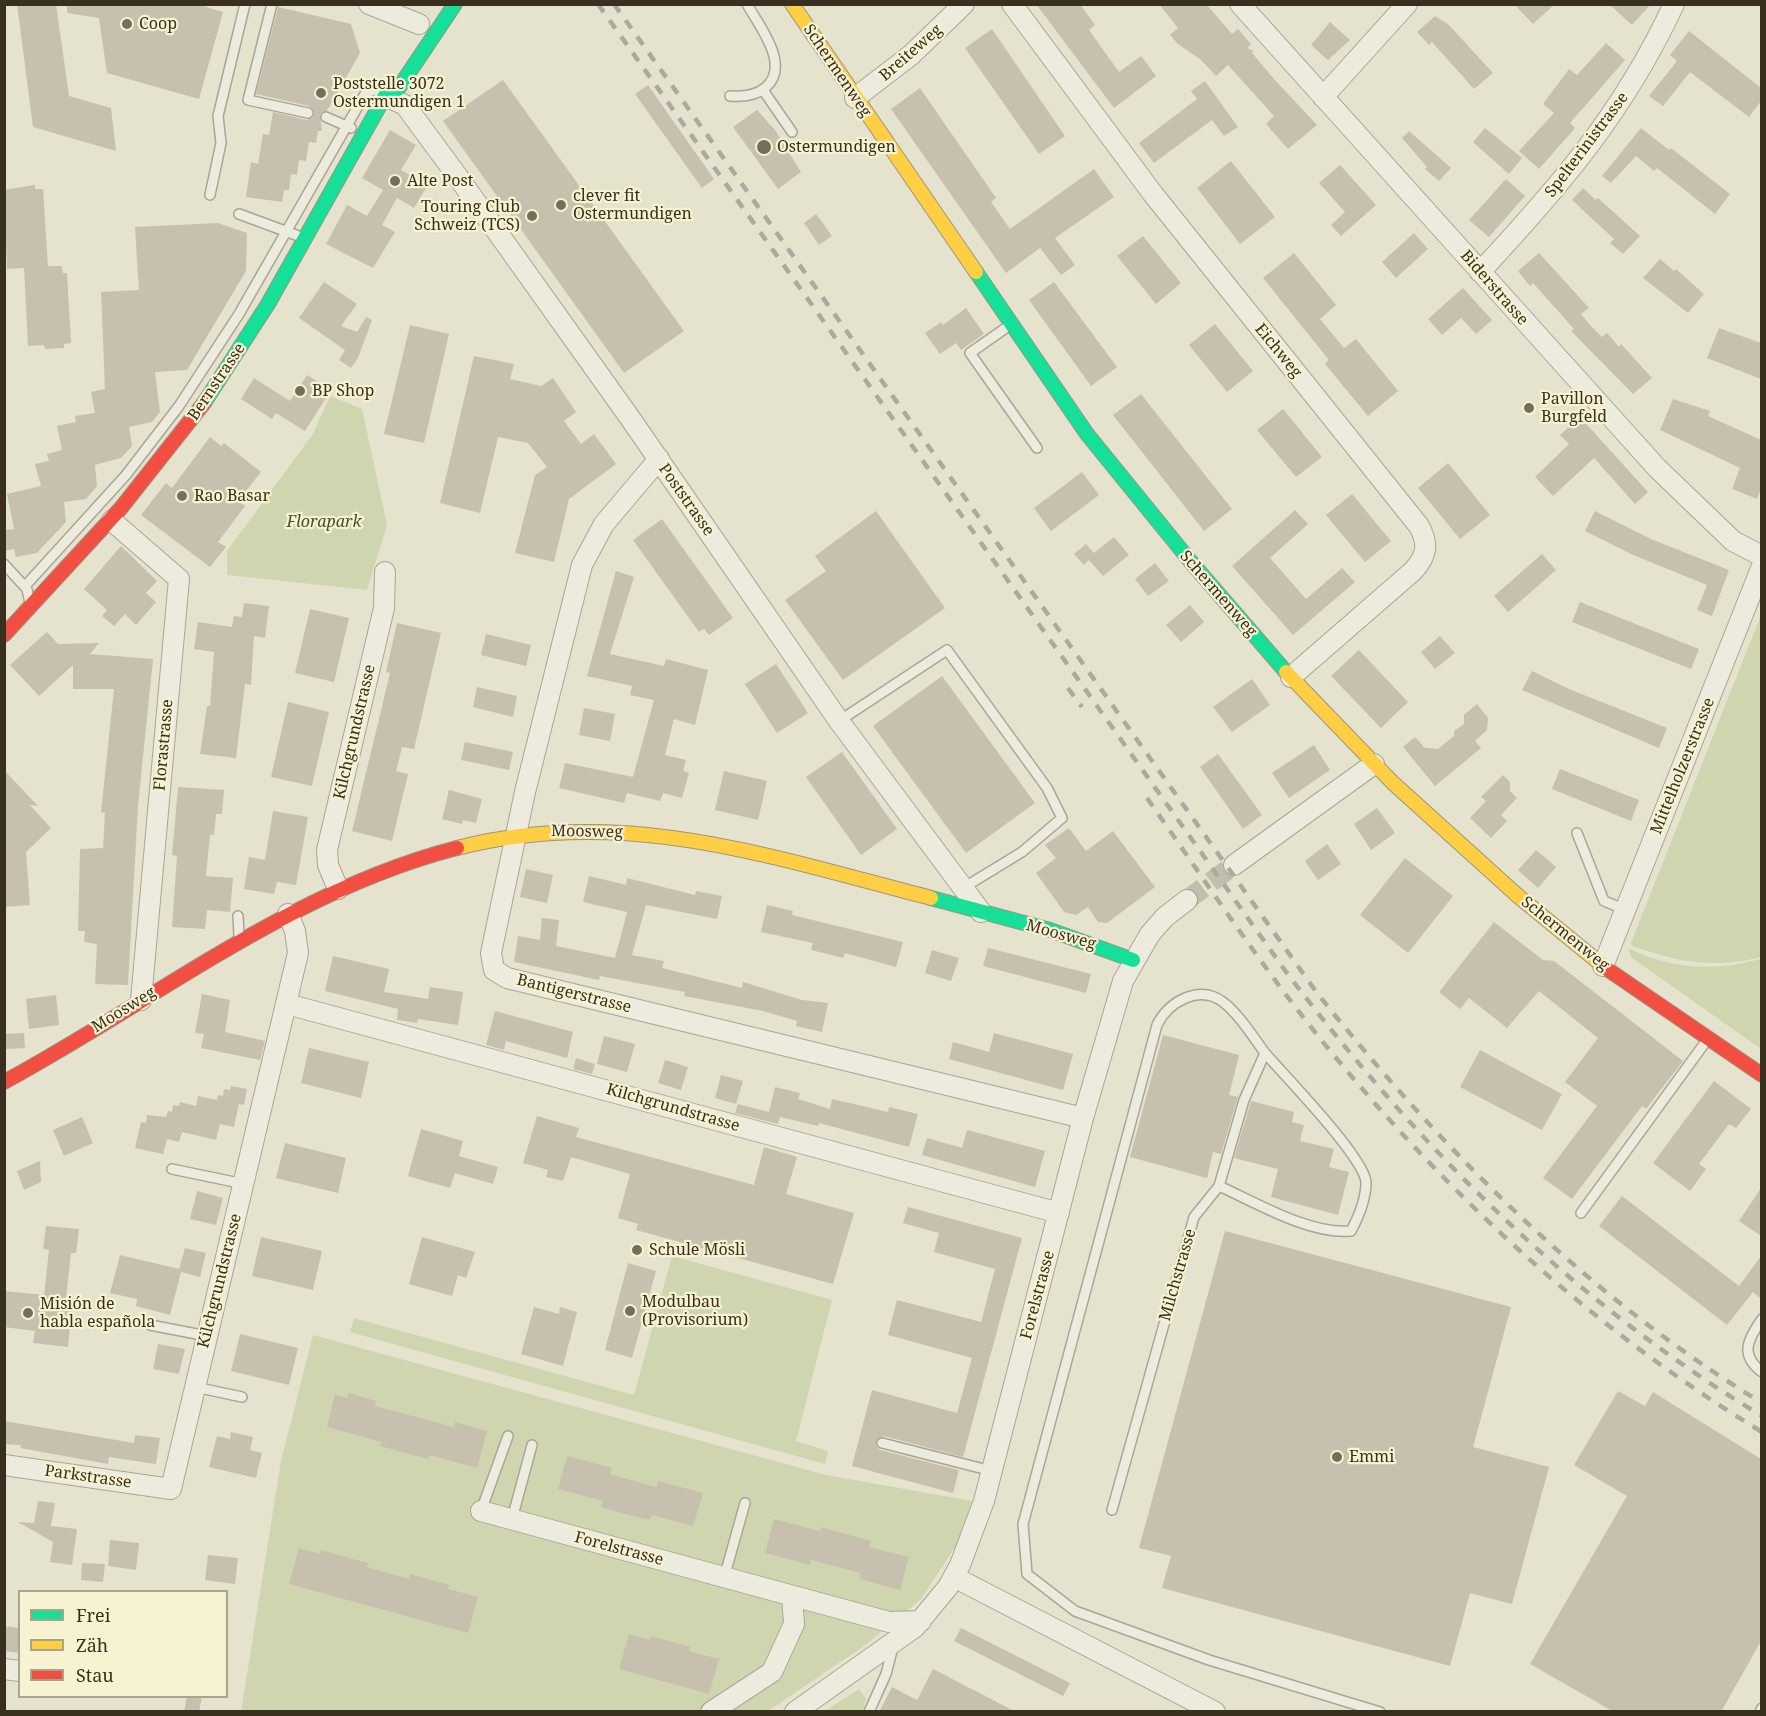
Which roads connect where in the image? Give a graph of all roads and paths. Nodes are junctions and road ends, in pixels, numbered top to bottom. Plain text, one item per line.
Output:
1 (245, 4) edge
2 (272, 4) edge
3 (369, 4) edge
4 (455, 4) edge
5 (747, 4) edge
6 (792, 4) edge
7 (964, 4) edge
8 (1012, 4) edge
9 (1240, 4) edge
10 (1407, 4) edge
11 (1674, 4) edge
12 (423, 26) junction
13 (391, 70) dead end
14 (763, 90) junction
15 (384, 91) junction
16 (730, 96) dead end
17 (1323, 97) junction
18 (855, 98) junction
19 (308, 113) dead end
20 (326, 117) dead end
21 (347, 126) junction
22 (792, 132) dead end
23 (364, 134) junction
24 (210, 195) dead end
25 (240, 214) dead end
26 (286, 231) junction
27 (304, 238) junction
28 (1480, 273) junction
29 (1010, 325) junction
30 (1037, 448) dead end
31 (658, 459) junction
32 (112, 521) junction
33 (1761, 556) edge
34 (4, 564) edge
35 (1761, 566) edge
36 (385, 572) dead end
37 (26, 588) junction
38 (31, 607) junction
39 (4, 635) edge
40 (1291, 677) junction
41 (839, 721) junction
42 (1374, 764) junction
43 (1577, 833) dead end
44 (517, 834) junction
45 (1234, 865) tunnel mouth
46 (963, 888) junction
47 (338, 889) junction
48 (1187, 900) tunnel mouth
49 (1626, 910) junction
50 (981, 912) junction
51 (288, 914) junction
52 (238, 916) dead end
53 (239, 942) junction
54 (1133, 960) junction
55 (1603, 966) junction
56 (141, 1000) junction
57 (287, 1004) junction
58 (1708, 1038) junction
59 (1265, 1053) junction
60 (1761, 1075) edge
61 (4, 1082) edge
62 (1083, 1118) junction
63 (172, 1169) dead end
64 (244, 1184) junction
65 (1219, 1186) junction
66 (1059, 1213) junction
67 (1581, 1213) dead end
68 (1761, 1319) edge
69 (150, 1324) dead end
70 (207, 1336) junction
71 (1761, 1372) edge
72 (194, 1387) junction
73 (242, 1397) dead end
74 (508, 1436) dead end
75 (882, 1443) dead end
76 (532, 1445) dead end
77 (4, 1465) edge
78 (992, 1471) junction
79 (171, 1489) joint
80 (745, 1503) dead end
81 (1112, 1510) dead end
82 (481, 1511) joint
83 (512, 1519) junction
84 (954, 1576) junction
85 (724, 1578) junction
86 (792, 1596) junction
87 (921, 1621) junction
88 (894, 1643) junction
89 (711, 1712) edge
90 (795, 1712) edge
91 (869, 1712) edge
92 (1215, 1712) edge
93 (1380, 1712) edge

1 - 24 lane
2 - 19 lane
3 - 12 street
4 - 12 street, Bernstrasse
5 - 14 lane
6 - 18 street, Schermenweg
7 - 18 street, Breiteweg
8 - 40 street, Eichweg
9 - 17 street, Biderstrasse
10 - 17 street
11 - 28 street, Spelterinistrasse
12 - 15 street, Bernstrasse
13 - 15 street, Bernstrasse
14 - 16 lane
14 - 22 lane
15 - 21 lane
15 - 23 street, Bernstrasse
15 - 31 street, Poststrasse
17 - 28 street, Biderstrasse
18 - 29 street, Schermenweg
20 - 21 lane
21 - 23 lane
21 - 26 lane
23 - 27 street, Bernstrasse
25 - 26 lane
26 - 27 lane
26 - 37 lane
27 - 32 street, Bernstrasse
28 - 33 street, Biderstrasse
29 - 30 lane
29 - 40 street, Schermenweg
31 - 41 street, Poststrasse
31 - 44 street, Bantigerstrasse
32 - 38 street, Bernstrasse
32 - 56 street, Florastrasse
34 - 37 lane
35 - 49 street, Mittelholzerstrasse
36 - 47 street, Kilchgrundstrasse
37 - 38 lane
38 - 39 street, Bernstrasse
40 - 42 street, Schermenweg
41 - 46 street, Poststrasse
41 - 46 lane
42 - 45 street
42 - 55 street, Schermenweg
43 - 49 lane
44 - 47 street, Moosweg
44 - 50 street, Moosweg
44 - 62 street, Bantigerstrasse
46 - 50 street, Poststrasse
47 - 51 street, Moosweg
48 - 54 street
49 - 55 street, Mittelholzerstrasse
50 - 54 street, Moosweg
51 - 53 street, Moosweg
51 - 57 street, Kilchgrundstrasse
52 - 53 lane
53 - 56 street, Moosweg
54 - 62 street, Forelstrasse
55 - 58 street, Schermenweg
56 - 61 street, Moosweg
57 - 64 street, Kilchgrundstrasse
57 - 66 street, Kilchgrundstrasse
58 - 60 street, Schermenweg
58 - 67 lane
59 - 65 lane, Milchstrasse
59 - 65 lane
59 - 93 lane
62 - 66 street, Forelstrasse
63 - 64 lane
64 - 70 street, Kilchgrundstrasse
65 - 81 lane, Milchstrasse
66 - 78 street, Forelstrasse
68 - 71 lane
69 - 70 lane
70 - 72 street, Kilchgrundstrasse
72 - 73 lane
72 - 79 street, Kilchgrundstrasse
74 - 82 lane
75 - 78 lane
76 - 83 lane
77 - 79 street, Parkstrasse
78 - 84 street, Forelstrasse
80 - 85 lane
82 - 83 street, Forelstrasse
83 - 85 street, Forelstrasse
84 - 87 street, Forelstrasse
84 - 92 street
85 - 86 street, Forelstrasse
86 - 87 street, Forelstrasse
86 - 89 street
87 - 88 street, Forelstrasse
88 - 90 street, Forelstrasse
88 - 91 lane

